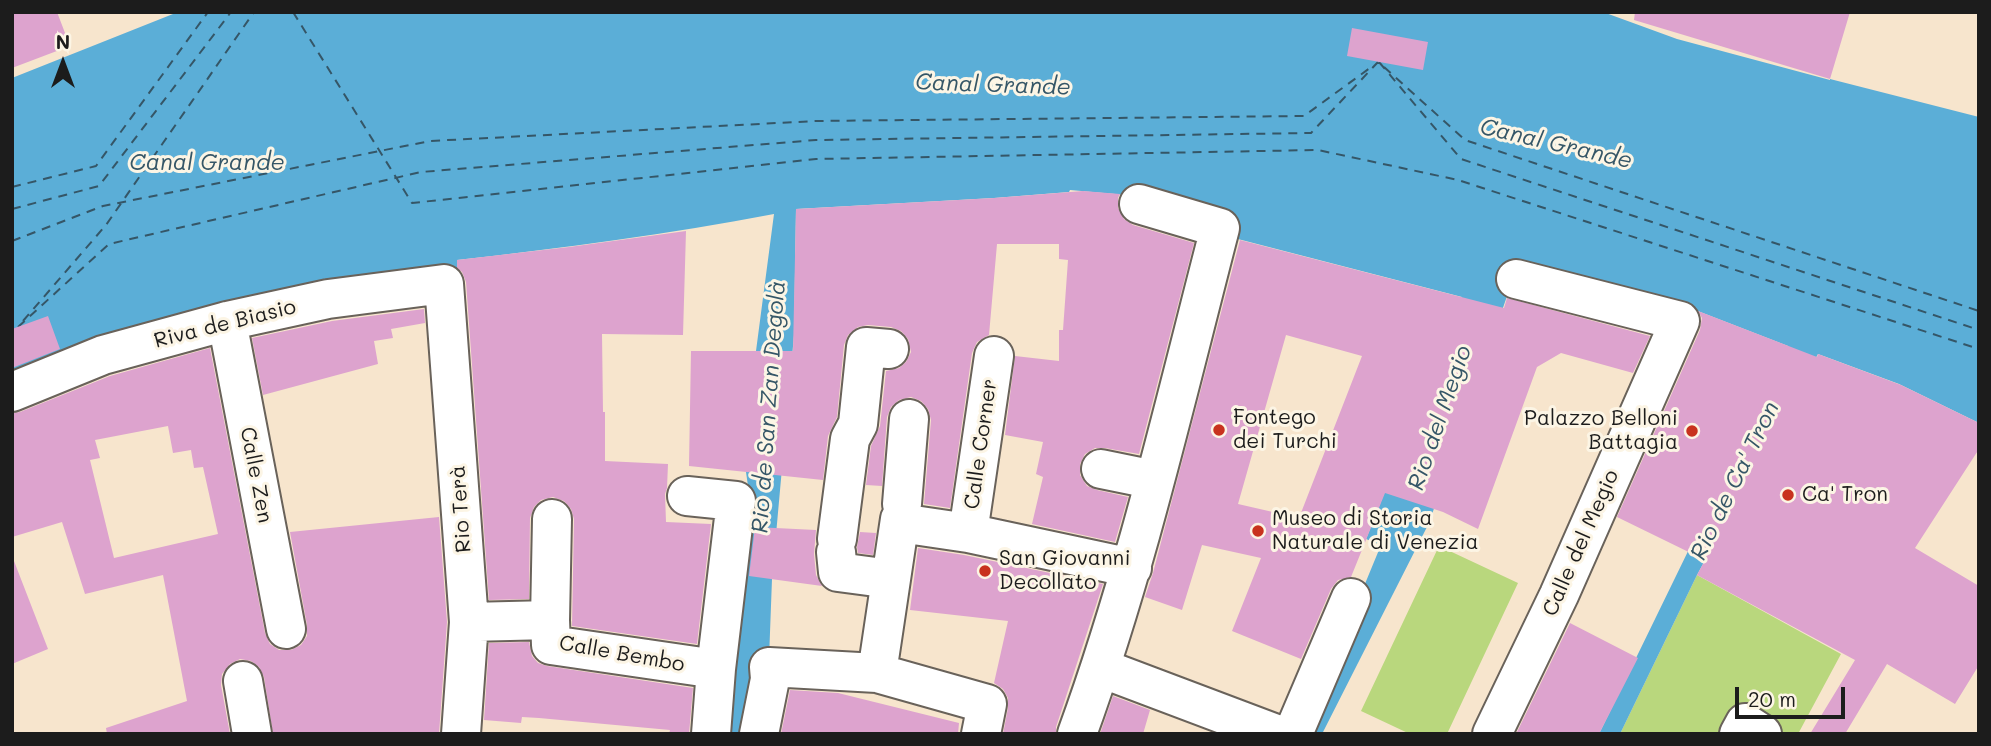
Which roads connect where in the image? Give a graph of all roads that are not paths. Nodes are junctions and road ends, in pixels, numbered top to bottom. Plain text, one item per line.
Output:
1 (1139, 204) dead end
2 (1516, 279) dead end
3 (444, 284) joint
4 (227, 321) junction
5 (889, 349) dead end
6 (993, 356) dead end
7 (12, 392) edge
8 (909, 419) dead end
9 (1101, 469) dead end
10 (1155, 480) junction
11 (687, 496) dead end
12 (901, 515) junction
13 (552, 519) dead end
14 (968, 533) junction
15 (1132, 568) junction
16 (891, 579) junction
17 (1351, 598) dead end
18 (550, 620) junction
19 (469, 622) junction
20 (286, 629) dead end
21 (1101, 668) junction
22 (716, 669) junction
23 (877, 673) junction
24 (243, 681) dead end
25 (982, 731) edge
26 (252, 734) edge
27 (461, 734) edge
28 (711, 734) edge
29 (760, 734) edge
30 (1077, 734) edge
31 (1276, 734) edge
32 (1293, 734) edge
33 (1492, 734) edge
34 (1740, 734) edge
35 (1762, 734) edge

1 - 10 street
2 - 33 street, Calle del Megio
3 - 4 street, Riva de Biasio
3 - 19 street, Rio Terà
4 - 7 street, Riva de Biasio
4 - 20 street, Calle Zen
5 - 16 street
6 - 14 street, Calle Corner
8 - 12 street
9 - 10 street
10 - 15 street
11 - 22 street
12 - 14 street
12 - 16 street
13 - 18 street, Calle Bembo
14 - 15 street
15 - 21 street
16 - 23 street
17 - 32 street
18 - 19 street, Calle Bembo
18 - 22 street, Calle Bembo
19 - 27 street, Rio Terà
21 - 30 street
21 - 31 street
22 - 28 street
23 - 25 street
23 - 29 street
24 - 26 street
34 - 35 street

